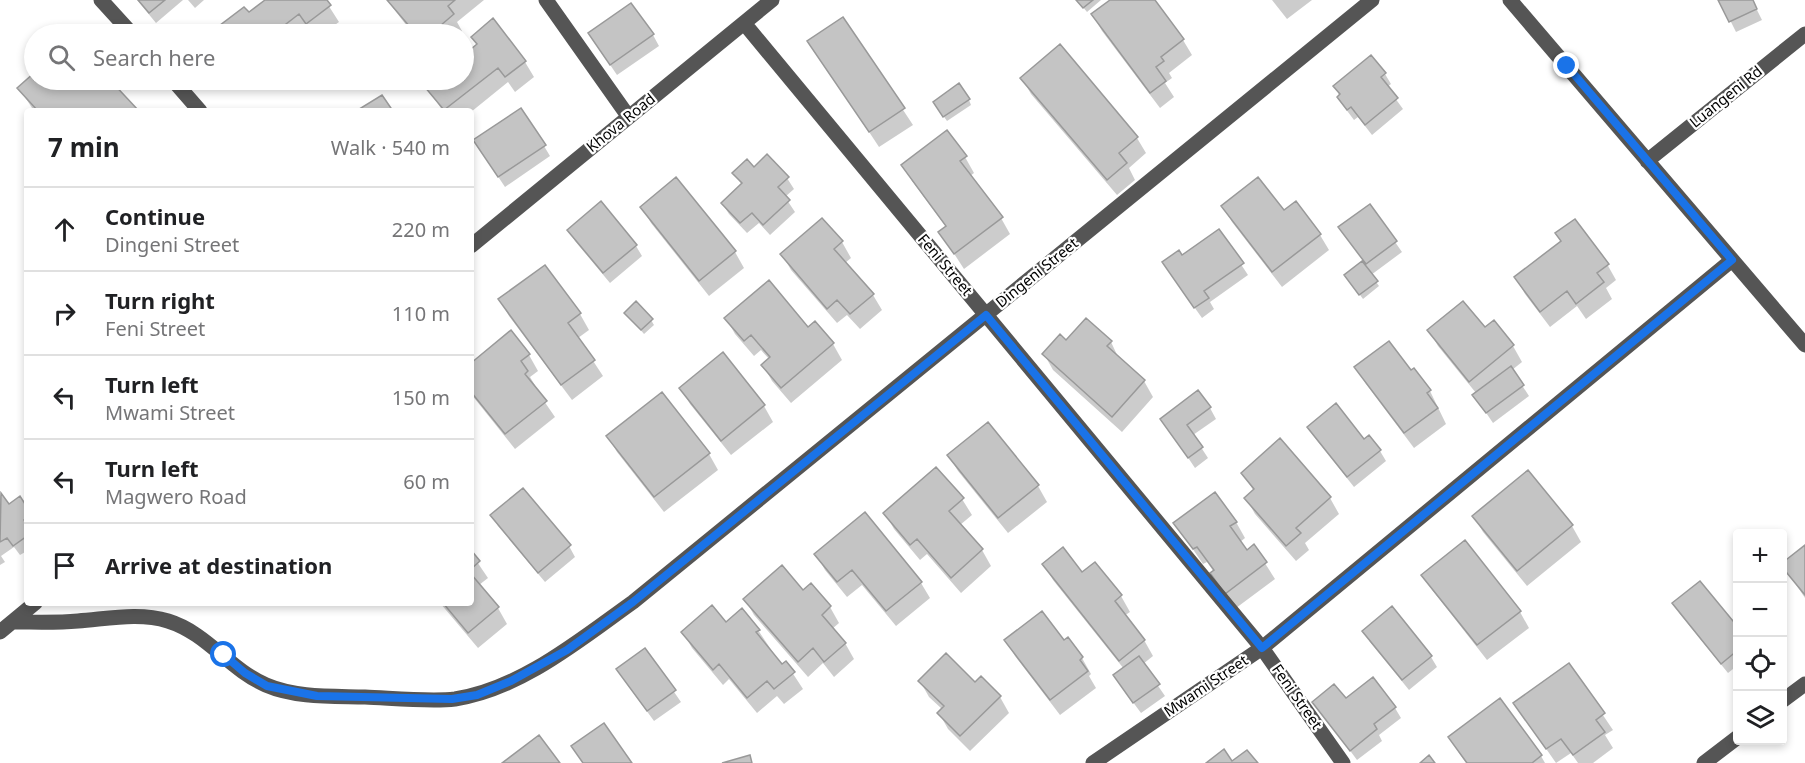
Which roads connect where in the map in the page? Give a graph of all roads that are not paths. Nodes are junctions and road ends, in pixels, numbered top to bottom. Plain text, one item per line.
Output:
1 (101, 0) edge
2 (546, 0) edge
3 (772, 0) edge
4 (1372, 0) edge
5 (1510, 0) edge
6 (744, 23) junction
7 (123, 24) edge
8 (1805, 34) edge
9 (182, 90) edge
10 (197, 108) edge
11 (628, 116) junction
12 (1647, 160) junction
13 (474, 244) edge
14 (1732, 260) junction
15 (986, 315) junction
16 (1805, 345) edge
17 (31, 606) edge
18 (5, 625) edge
19 (1262, 648) junction
20 (1805, 684) edge
21 (1787, 697) edge
22 (1733, 740) edge
23 (1093, 763) edge
24 (1344, 763) edge
25 (1704, 763) edge

1 - 7 street
2 - 11 street
3 - 6 street, Khova Road
4 - 15 street, Dingeni Street
5 - 12 street
6 - 11 street, Khova Road
6 - 15 street, Feni Street
8 - 12 street, Luangeni Rd
9 - 10 street
11 - 13 street, Khova Road
12 - 14 street
14 - 16 street
14 - 19 street, Mwami Street
15 - 18 street, Dingeni Street
15 - 19 street, Feni Street
17 - 18 street
19 - 23 street, Mwami Street
19 - 24 street, Feni Street
20 - 21 street
22 - 25 street

